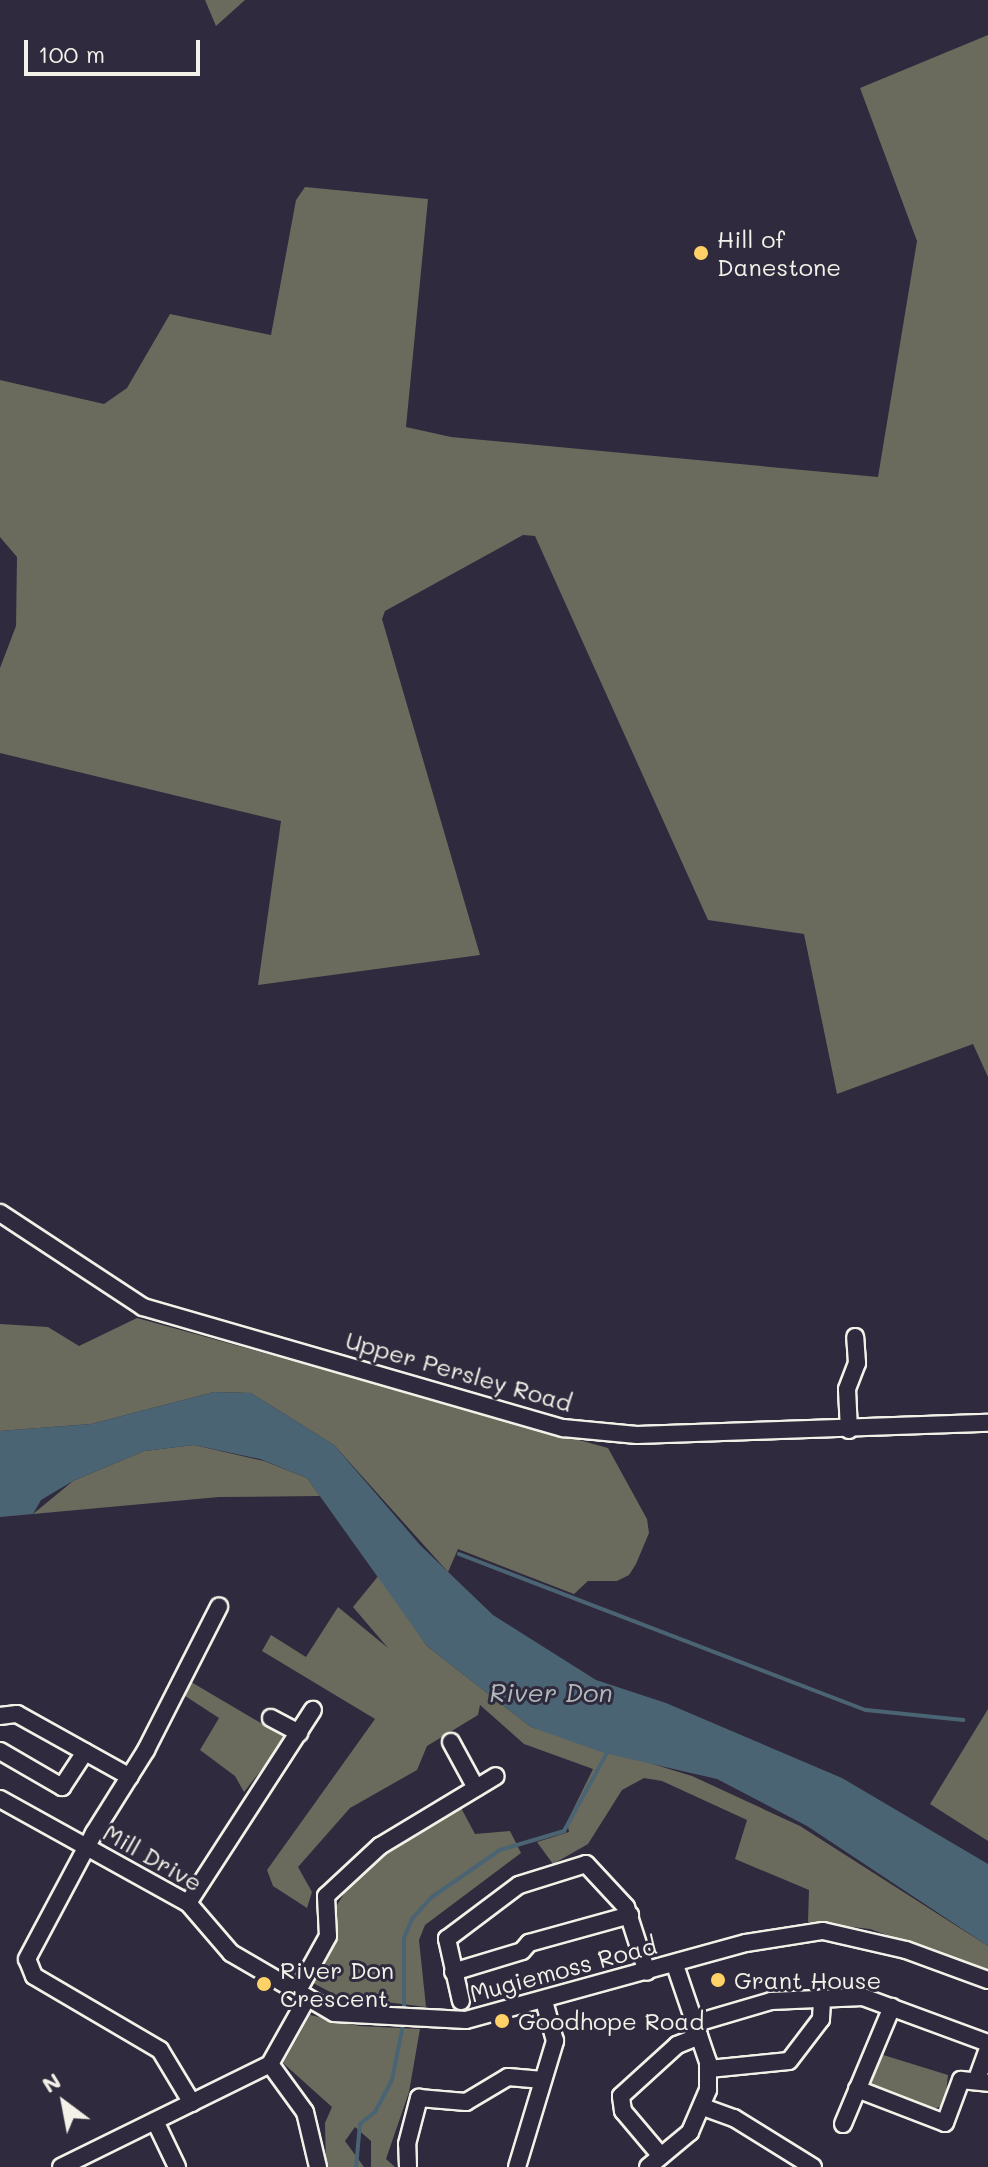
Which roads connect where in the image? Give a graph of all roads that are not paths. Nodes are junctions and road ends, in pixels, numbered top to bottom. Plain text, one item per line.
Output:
1 (0, 1213) edge
2 (855, 1337) dead end
3 (988, 1423) edge
4 (849, 1430) junction
5 (219, 1607) dead end
6 (313, 1710) dead end
7 (0, 1716) edge
8 (271, 1718) dead end
9 (299, 1733) junction
10 (451, 1742) dead end
11 (0, 1751) edge
12 (85, 1752) junction
13 (496, 1776) dead end
14 (130, 1777) junction
15 (476, 1788) junction
16 (0, 1799) edge
17 (88, 1846) junction
18 (188, 1903) junction
19 (630, 1915) junction
20 (675, 1965) junction
21 (453, 1972) junction
22 (647, 1972) junction
23 (988, 1980) edge
24 (302, 1995) junction
25 (822, 1998) junction
26 (461, 2001) dead end
27 (544, 2001) junction
28 (892, 2007) junction
29 (696, 2030) junction
30 (988, 2045) edge
31 (270, 2064) junction
32 (709, 2069) junction
33 (543, 2080) junction
34 (982, 2081) edge
35 (857, 2089) junction
36 (192, 2103) junction
37 (703, 2107) junction
38 (155, 2121) junction
39 (843, 2124) dead end
40 (655, 2163) edge
41 (61, 2167) edge
42 (177, 2167) edge
43 (318, 2167) edge
44 (408, 2167) edge
45 (517, 2167) edge
46 (813, 2167) edge

1 - 4 street, Upper Persley Road
2 - 4 street
3 - 4 street, Upper Persley Road
5 - 14 street
6 - 9 street
7 - 12 street
8 - 9 street
9 - 18 street
10 - 15 street
11 - 12 street
12 - 14 street
13 - 15 street
14 - 17 street
15 - 24 street
16 - 17 street, Mill Drive
17 - 18 street, Mill Drive
17 - 36 street
18 - 24 street, Mill Drive
19 - 21 street
19 - 21 street
19 - 22 street
20 - 22 street, Mugiemoss Road
20 - 23 street, Mugiemoss Road
20 - 29 street
21 - 26 street
22 - 27 street, Mugiemoss Road
24 - 27 street, Mugiemoss Road
24 - 31 street
25 - 28 street
25 - 29 street
25 - 32 street
27 - 33 street
28 - 30 street
28 - 35 street
29 - 32 street
29 - 40 street
30 - 34 street
31 - 36 street
31 - 43 street
32 - 37 street
33 - 44 street
33 - 45 street
34 - 35 street
35 - 39 street
36 - 38 street
37 - 40 street
37 - 46 street
38 - 41 street
38 - 42 street

